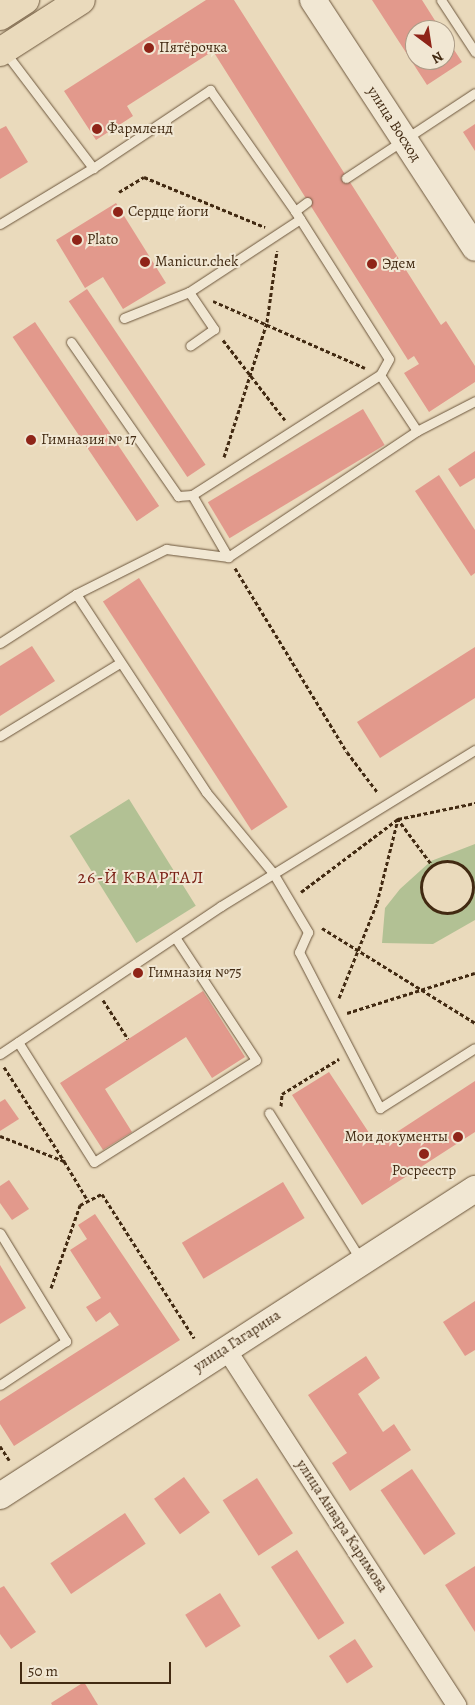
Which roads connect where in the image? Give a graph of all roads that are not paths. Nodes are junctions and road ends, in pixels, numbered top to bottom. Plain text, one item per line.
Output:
1 (25, 0) edge
2 (81, 0) edge
3 (313, 0) edge
4 (441, 0) edge
5 (0, 16) edge
6 (2, 51) edge
7 (475, 52) edge
8 (475, 93) edge
9 (404, 139) junction
10 (93, 168) junction
11 (346, 178) dead end
12 (306, 202) dead end
13 (295, 211) junction
14 (300, 219) junction
15 (0, 224) edge
16 (475, 248) edge
17 (189, 292) junction
18 (124, 318) dead end
19 (71, 342) dead end
20 (190, 346) dead end
21 (380, 375) junction
22 (475, 401) edge
23 (417, 431) junction
24 (192, 495) junction
25 (228, 557) junction
26 (76, 594) junction
27 (0, 643) edge
28 (118, 664) junction
29 (0, 736) edge
30 (475, 750) edge
31 (273, 873) junction
32 (175, 937) junction
33 (18, 1042) junction
34 (475, 1048) edge
35 (0, 1054) edge
36 (269, 1113) dead end
37 (475, 1189) edge
38 (0, 1233) edge
39 (361, 1260) junction
40 (226, 1348) junction
41 (0, 1385) edge
42 (2, 1490) edge
43 (456, 1705) edge

1 - 5 main road
2 - 6 main road
3 - 9 street, улица Восход
4 - 7 lane
6 - 10 lane
8 - 9 lane
9 - 11 lane
9 - 16 street, улица Восход
10 - 13 lane
10 - 15 lane
12 - 13 lane
13 - 14 lane
14 - 17 lane
14 - 21 lane
17 - 18 lane
17 - 20 lane
19 - 24 lane
21 - 23 lane
21 - 24 lane
22 - 23 lane
23 - 25 lane
24 - 25 lane
25 - 26 lane
26 - 27 lane
26 - 28 lane
28 - 29 lane
28 - 31 lane
30 - 31 lane
31 - 32 lane
31 - 34 lane
32 - 33 lane
32 - 33 lane
33 - 35 lane
36 - 39 lane
37 - 39 street, улица Гагарина
38 - 41 lane
39 - 40 street, улица Гагарина
40 - 42 street, улица Гагарина
40 - 43 street, улица Анвара Каримова

